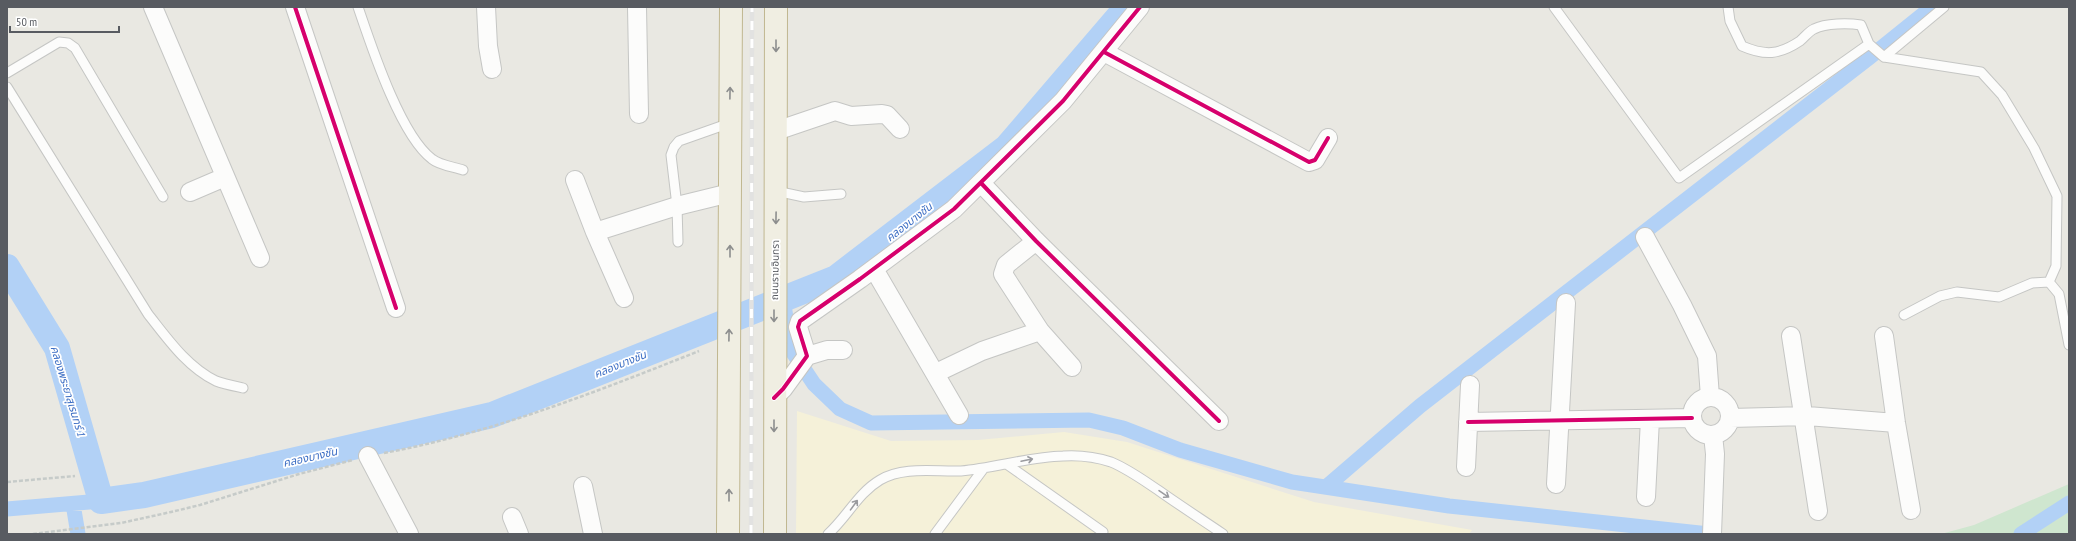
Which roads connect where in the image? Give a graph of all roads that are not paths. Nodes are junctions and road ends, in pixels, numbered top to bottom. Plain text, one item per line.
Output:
1 (152, 7) edge
2 (295, 7) edge
3 (358, 7) edge
4 (486, 7) edge
5 (637, 7) edge
6 (731, 7) edge
7 (776, 7) edge
8 (1140, 7) edge
9 (1554, 7) edge
10 (1728, 7) edge
11 (1944, 7) edge
12 (1870, 45) junction
13 (1104, 52) junction
14 (1883, 56) junction
15 (492, 69) dead end
16 (7, 73) edge
17 (7, 87) edge
18 (639, 114) dead end
19 (730, 123) junction
20 (900, 129) dead end
21 (776, 131) junction
22 (1328, 138) dead end
23 (463, 170) dead end
24 (225, 177) junction
25 (574, 180) dead end
26 (981, 183) junction
27 (776, 191) junction
28 (190, 192) dead end
29 (730, 193) junction
30 (841, 194) dead end
31 (163, 197) dead end
32 (677, 206) junction
33 (595, 232) junction
34 (1644, 237) dead end
35 (1036, 241) junction
36 (678, 242) dead end
37 (260, 258) dead end
38 (874, 268) junction
39 (2049, 282) junction
40 (624, 298) dead end
41 (1566, 303) dead end
42 (396, 308) dead end
43 (1904, 315) dead end
44 (1040, 331) junction
45 (1791, 336) dead end
46 (1884, 336) dead end
47 (2069, 345) edge
48 (843, 350) dead end
49 (802, 363) junction
50 (1072, 367) dead end
51 (936, 373) junction
52 (1470, 385) dead end
53 (243, 388) dead end
54 (1710, 397) junction
55 (774, 398) junction
56 (959, 415) dead end
57 (1803, 416) junction
58 (1692, 418) junction
59 (1730, 418) junction
60 (1650, 419) junction
61 (1219, 421) dead end
62 (1560, 421) junction
63 (1468, 422) junction
64 (1896, 423) junction
65 (1713, 435) junction
66 (368, 456) dead end
67 (1008, 464) junction
68 (1466, 467) dead end
69 (984, 468) junction
70 (1556, 484) dead end
71 (583, 486) dead end
72 (1646, 497) dead end
73 (1911, 510) dead end
74 (1818, 511) dead end
75 (512, 517) dead end
76 (409, 534) edge
77 (519, 534) edge
78 (593, 534) edge
79 (728, 534) edge
80 (775, 534) edge
81 (828, 534) edge
82 (936, 534) edge
83 (1101, 534) edge
84 (1223, 534) edge
85 (1712, 534) edge

1 - 24 street
2 - 42 street
3 - 23 lane
4 - 15 street
5 - 18 street
19 -> 6 highway
7 -> 21 highway, ถนนรามอินทรา
8 - 13 street
9 - 12 lane
10 - 12 lane
11 - 14 lane
12 - 14 lane
13 - 22 street
13 - 26 street
14 - 39 lane
16 - 31 lane
17 - 53 lane
19 - 29 highway
19 - 32 lane
20 - 21 street
21 - 27 highway, ถนนรามอินทรา
24 - 28 street
24 - 37 street
25 - 33 street
26 - 35 street
26 - 38 street
27 - 30 lane
27 -> 55 highway, ถนนรามอินทรา
29 - 32 street
79 -> 29 highway
32 - 33 street
32 - 36 lane
33 - 40 street
34 - 54 street
35 - 44 street
35 - 61 street
38 - 49 street
38 - 51 street
39 - 43 lane
39 - 47 lane
41 - 62 street
44 - 50 street
44 - 51 street
45 - 57 street
46 - 64 street
48 - 49 street
49 - 55 street
51 - 56 street
52 - 63 street
54 - 58 street
54 - 59 street
55 -> 80 highway, ถนนรามอินทรา
57 - 59 street
57 - 64 street
57 - 74 street
58 - 60 street
58 - 65 street
59 - 65 street
60 - 62 street
60 - 72 street
62 - 63 street
62 - 70 street
63 - 68 street
64 - 73 street
65 - 85 street
66 - 76 street
67 - 69 lane
67 - 83 lane
67 -> 84 lane
81 -> 69 lane
69 - 82 lane
71 - 78 street
75 - 77 street

